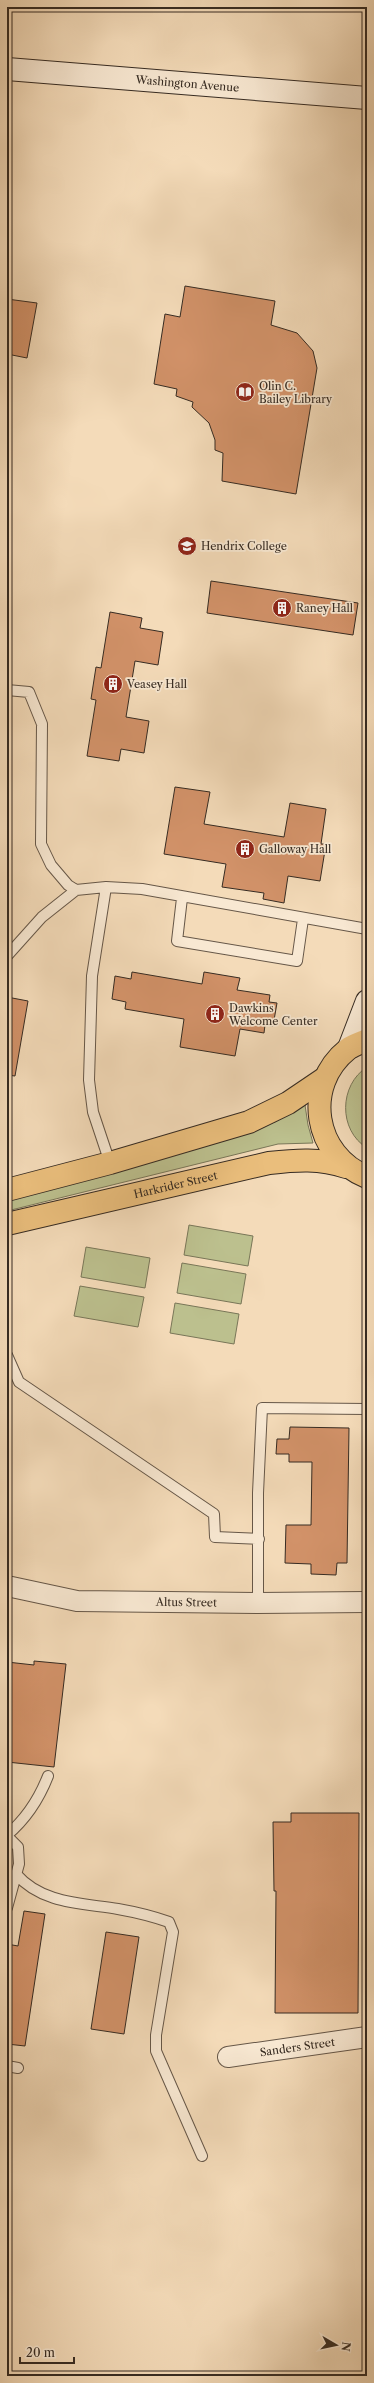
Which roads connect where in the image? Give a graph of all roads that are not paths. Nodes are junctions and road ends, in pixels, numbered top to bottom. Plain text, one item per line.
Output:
1 (7, 69) edge
2 (367, 98) edge
3 (7, 690) edge
4 (106, 886) junction
5 (76, 890) junction
6 (182, 898) junction
7 (303, 919) junction
8 (367, 929) edge
9 (7, 956) edge
10 (367, 1001) edge
11 (358, 1044) edge
12 (325, 1078) junction
13 (110, 1163) junction
14 (359, 1176) edge
15 (7, 1190) edge
16 (7, 1224) edge
17 (7, 1355) edge
18 (367, 1409) edge
19 (259, 1539) junction
20 (7, 1586) edge
21 (367, 1602) edge
22 (258, 1603) junction
23 (48, 1776) dead end
24 (7, 1835) edge
25 (16, 1874) junction
26 (7, 1908) edge
27 (367, 2037) edge
28 (228, 2057) dead end
29 (7, 2066) edge
30 (18, 2068) dead end
31 (202, 2156) dead end

1 - 2 street, Washington Avenue
3 - 5 lane
4 - 5 lane
4 - 6 lane
4 - 13 lane
5 - 9 lane
6 - 7 lane
6 - 7 lane
7 - 8 lane
10 - 11 street
11 - 12 main road
12 - 13 main road
12 - 14 main road
13 - 15 main road
14 - 16 main road, Harkrider Street
17 - 19 lane
18 - 19 lane
19 - 22 lane
20 - 22 street, Altus Street
21 - 22 street, Altus Street
23 - 24 lane
24 - 25 lane
25 - 26 lane
25 - 31 lane
27 - 28 street, Sanders Street
29 - 30 lane

